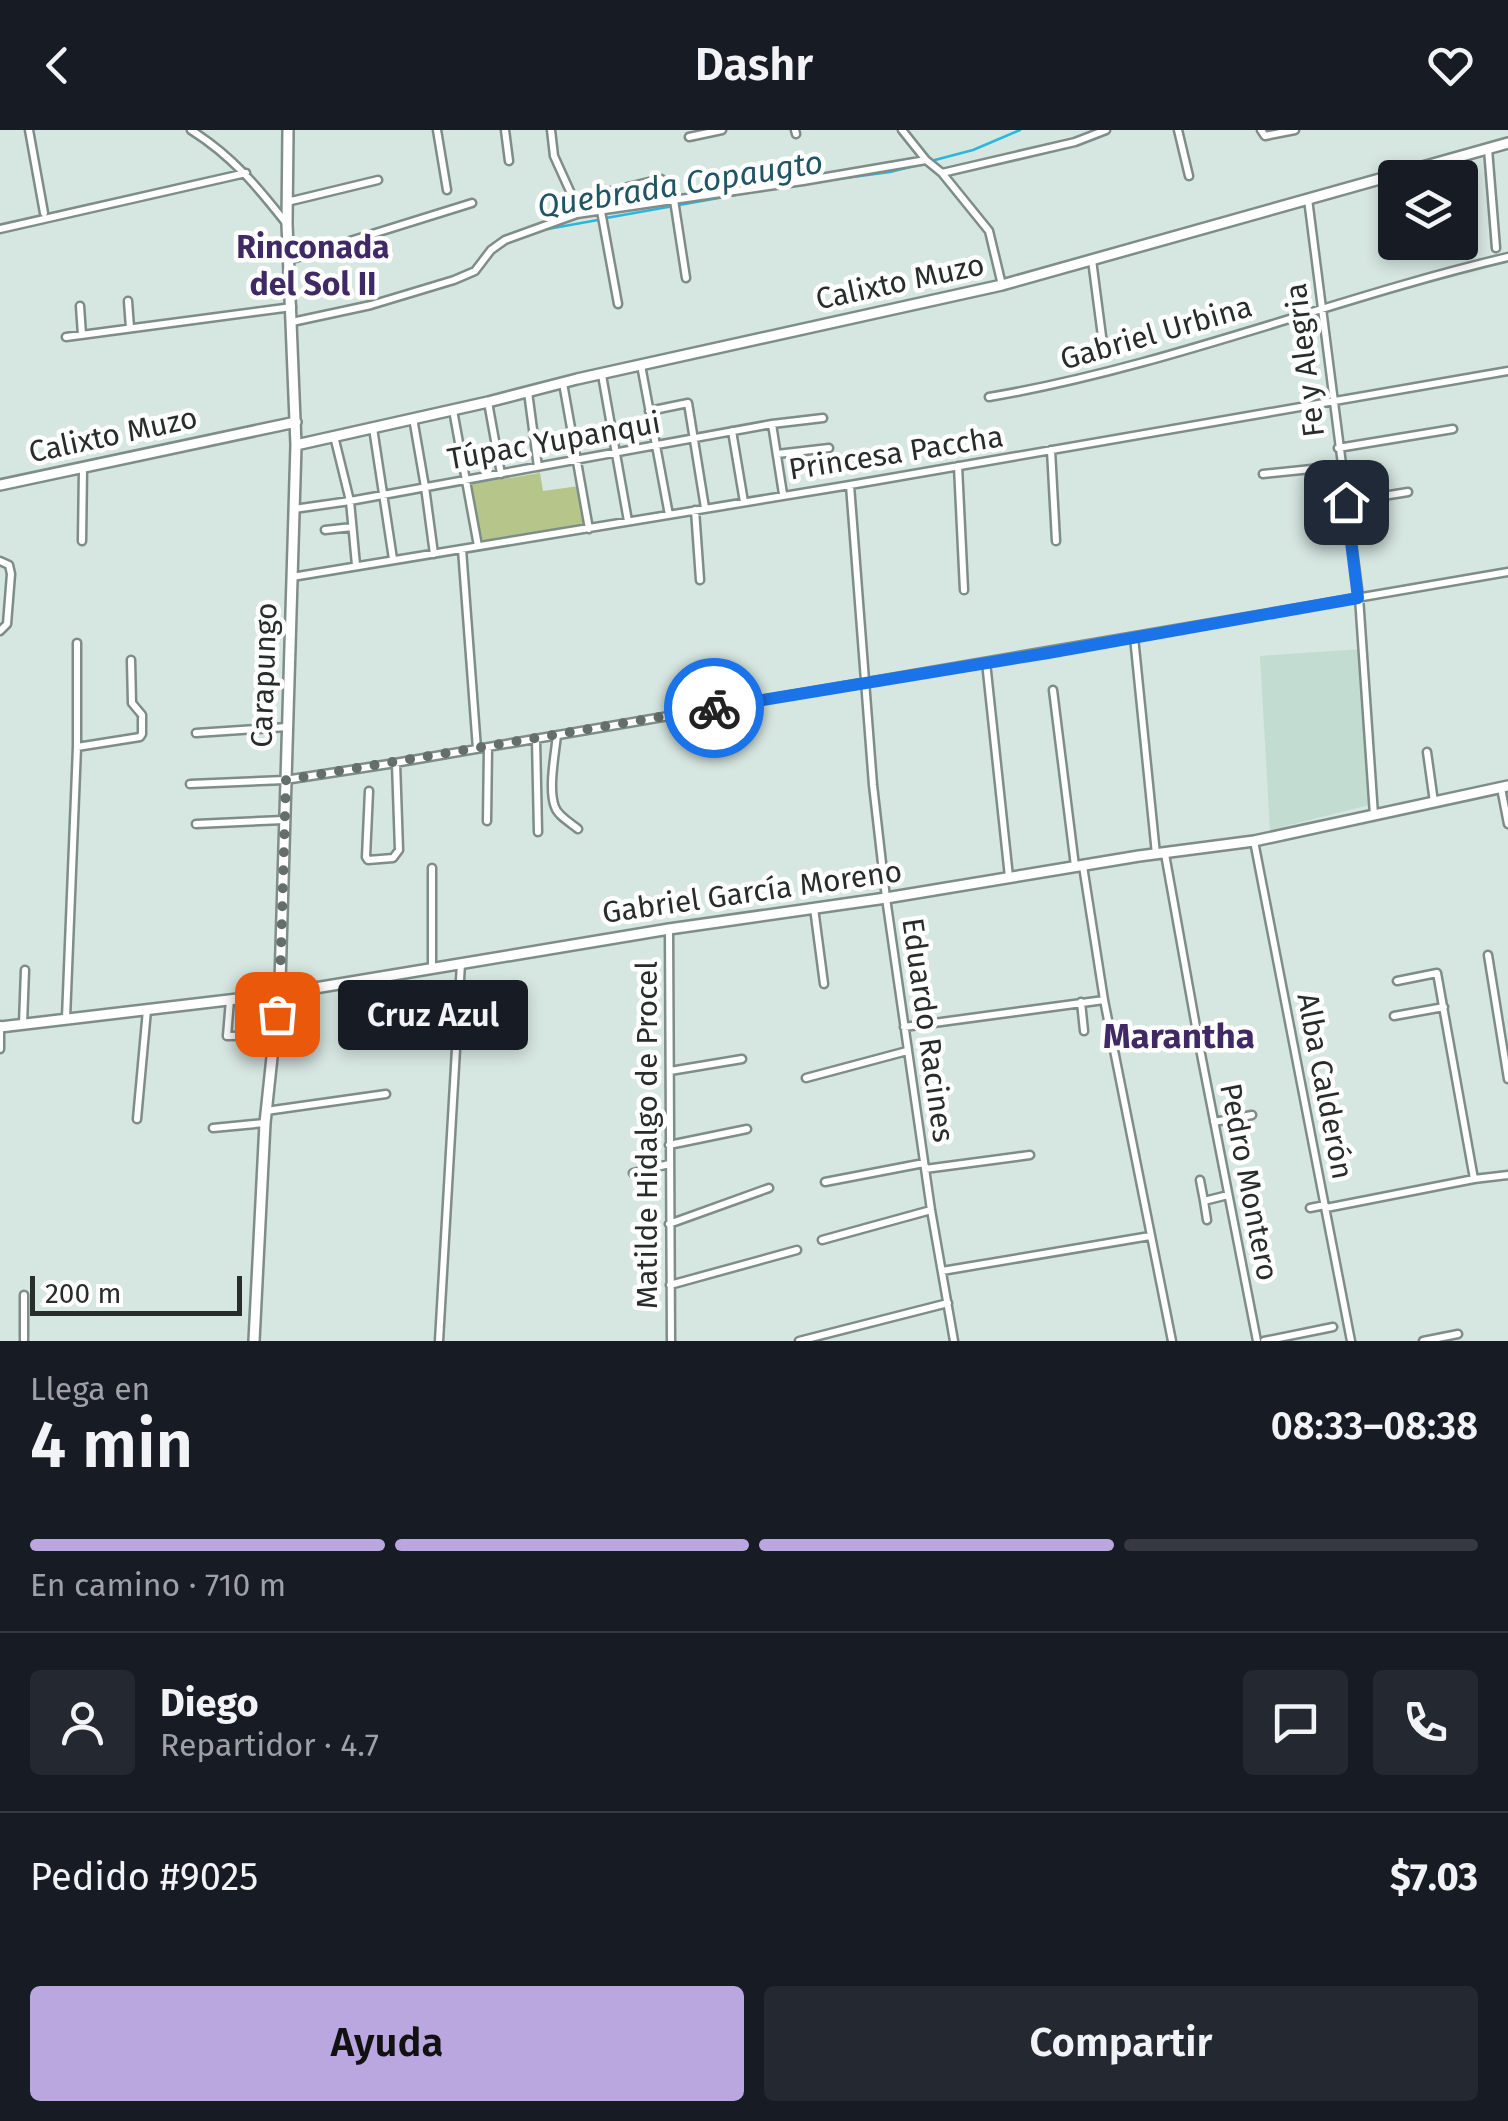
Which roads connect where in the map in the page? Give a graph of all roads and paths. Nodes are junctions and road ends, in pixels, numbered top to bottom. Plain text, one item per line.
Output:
1 (29, 130) edge
2 (192, 130) edge
3 (288, 130) edge
4 (436, 130) edge
5 (505, 130) edge
6 (551, 130) edge
7 (722, 130) edge
8 (902, 130) edge
9 (1106, 130) edge
10 (1178, 130) edge
11 (1261, 130) edge
12 (1295, 130) edge
13 (1277, 132) edge
14 (689, 137) dead end
15 (1508, 143) edge
16 (1488, 148) junction
17 (926, 160) junction
18 (509, 161) dead end
19 (246, 173) junction
20 (942, 174) junction
21 (1189, 176) dead end
22 (662, 179) dead end
23 (378, 180) dead end
24 (447, 190) dead end
25 (574, 200) junction
26 (674, 200) junction
27 (1308, 200) junction
28 (287, 202) junction
29 (472, 203) dead end
30 (601, 211) junction
31 (44, 213) dead end
32 (577, 214) junction
33 (287, 224) junction
34 (0, 229) edge
35 (1496, 248) dead end
36 (1508, 257) edge
37 (289, 260) junction
38 (1092, 260) junction
39 (686, 278) dead end
40 (1002, 285) junction
41 (128, 301) dead end
42 (618, 304) dead end
43 (80, 306) dead end
44 (292, 306) junction
45 (1322, 308) junction
46 (292, 322) junction
47 (130, 328) junction
48 (82, 335) junction
49 (66, 337) dead end
50 (1103, 344) dead end
51 (641, 365) junction
52 (1508, 371) edge
53 (602, 375) junction
54 (563, 383) junction
55 (528, 392) junction
56 (989, 397) dead end
57 (1332, 401) junction
58 (488, 402) junction
59 (453, 410) junction
60 (649, 411) junction
61 (413, 418) junction
62 (824, 418) dead end
63 (296, 422) junction
64 (772, 424) junction
65 (373, 427) junction
66 (1453, 428) dead end
67 (732, 431) junction
68 (334, 436) junction
69 (694, 438) junction
70 (296, 445) junction
71 (656, 445) junction
72 (828, 448) dead end
73 (1338, 448) junction
74 (1051, 450) junction
75 (615, 452) junction
76 (777, 454) junction
77 (576, 460) junction
78 (958, 466) junction
79 (1340, 466) junction
80 (83, 467) junction
81 (538, 467) junction
82 (501, 474) junction
83 (1263, 474) dead end
84 (466, 480) junction
85 (0, 484) edge
86 (850, 485) junction
87 (426, 488) junction
88 (1408, 492) dead end
89 (784, 494) junction
90 (384, 495) junction
91 (350, 502) junction
92 (744, 502) junction
93 (1346, 502) junction
94 (705, 508) junction
95 (293, 509) junction
96 (696, 510) junction
97 (668, 515) junction
98 (628, 522) junction
99 (352, 527) junction
100 (589, 529) junction
101 (325, 530) dead end
102 (1350, 534) junction
103 (1317, 538) dead end
104 (1056, 540) dead end
105 (82, 541) dead end
106 (478, 546) junction
107 (462, 549) junction
108 (434, 554) junction
109 (393, 559) junction
110 (0, 561) edge
111 (356, 565) junction
112 (1508, 572) edge
113 (292, 577) junction
114 (700, 580) dead end
115 (964, 590) dead end
116 (1358, 598) junction
117 (0, 631) edge
118 (1134, 638) junction
119 (77, 642) dead end
120 (130, 660) dead end
121 (986, 662) junction
122 (866, 681) junction
123 (1053, 690) dead end
124 (287, 728) junction
125 (196, 733) dead end
126 (557, 735) junction
127 (536, 739) junction
128 (78, 747) junction
129 (488, 747) junction
130 (477, 749) junction
131 (1426, 752) dead end
132 (396, 763) junction
133 (286, 780) junction
134 (190, 784) dead end
135 (1505, 787) edge
136 (369, 791) dead end
137 (1434, 802) junction
138 (1374, 815) junction
139 (284, 820) junction
140 (487, 821) dead end
141 (196, 824) dead end
142 (1508, 824) edge
143 (578, 829) dead end
144 (538, 832) dead end
145 (1254, 840) junction
146 (1161, 854) junction
147 (1079, 867) junction
148 (432, 868) dead end
149 (1009, 878) junction
150 (886, 898) junction
151 (814, 908) junction
152 (669, 929) junction
153 (1488, 955) dead end
154 (462, 962) junction
155 (432, 967) junction
156 (24, 970) dead end
157 (1397, 982) dead end
158 (824, 984) dead end
159 (280, 994) junction
160 (230, 999) junction
161 (1104, 1000) junction
162 (1081, 1002) junction
163 (1444, 1007) junction
164 (147, 1009) junction
165 (1394, 1016) dead end
166 (66, 1018) junction
167 (23, 1025) junction
168 (0, 1026) edge
169 (904, 1028) junction
170 (1084, 1031) dead end
171 (274, 1034) junction
172 (0, 1048) edge
173 (907, 1051) junction
174 (742, 1059) dead end
175 (670, 1070) junction
176 (806, 1078) dead end
177 (1508, 1079) edge
178 (386, 1094) dead end
179 (266, 1111) junction
180 (1252, 1115) dead end
181 (137, 1119) dead end
182 (1214, 1122) junction
183 (265, 1123) junction
184 (213, 1128) dead end
185 (747, 1129) dead end
186 (669, 1145) junction
187 (1030, 1155) dead end
188 (669, 1164) junction
189 (925, 1166) junction
190 (633, 1173) dead end
191 (1508, 1175) edge
192 (1474, 1179) junction
193 (1200, 1180) dead end
194 (825, 1182) dead end
195 (769, 1188) dead end
196 (1228, 1194) junction
197 (1204, 1200) junction
198 (1325, 1206) junction
199 (1310, 1208) dead end
200 (931, 1210) junction
201 (1207, 1220) dead end
202 (670, 1224) junction
203 (1150, 1236) junction
204 (822, 1240) dead end
205 (797, 1250) dead end
206 (942, 1271) junction
207 (670, 1286) junction
208 (24, 1295) dead end
209 (948, 1303) junction
210 (1332, 1327) dead end
211 (1458, 1334) dead end
212 (24, 1341) edge
213 (254, 1341) edge
214 (439, 1341) edge
215 (670, 1341) edge
216 (799, 1341) edge
217 (954, 1341) edge
218 (1172, 1341) edge
219 (1261, 1341) edge
220 (1351, 1341) edge
221 (1423, 1341) edge

1 - 31 street
2 - 19 street
3 - 28 street, Carapungo
4 - 24 street
5 - 18 street
6 - 25 street
7 - 14 street
8 - 17 street
9 - 20 street
10 - 21 street
11 - 13 street
12 - 13 street
15 - 16 street, Calixto Muzo
16 - 27 street, Calixto Muzo
16 - 35 street
17 - 20 street
17 - 26 street
19 - 33 street
19 - 34 street
20 - 40 street
22 - 25 street
23 - 28 street
25 - 32 street
26 - 30 street
26 - 39 street
27 - 38 street, Calixto Muzo
27 - 45 street, Fe y Alegria
28 - 33 street, Carapungo
29 - 37 street
30 - 32 street
30 - 42 street
32 - 46 street
33 - 37 street, Carapungo
36 - 45 street, Gabriel Urbina
37 - 44 street, Carapungo
38 - 40 street, Calixto Muzo
38 - 50 street
40 - 51 street, Calixto Muzo
41 - 47 street
43 - 48 street
44 - 46 street, Carapungo
44 - 47 street
45 - 56 street, Gabriel Urbina
45 - 57 street, Fe y Alegria
46 - 63 street, Carapungo
47 - 48 street
48 - 49 street
51 - 53 street, Calixto Muzo
51 - 60 street
52 - 57 street, Princesa Paccha
53 - 54 street, Calixto Muzo
53 - 75 street
54 - 55 street, Calixto Muzo
54 - 77 street
55 - 58 street, Calixto Muzo
55 - 81 street
57 - 73 street, Fe y Alegria
57 - 74 street, Princesa Paccha
58 - 59 street, Calixto Muzo
58 - 82 street
59 - 61 street, Calixto Muzo
59 - 84 street
60 - 69 street
60 - 71 street
61 - 65 street, Calixto Muzo
61 - 87 street
62 - 64 street, Túpac Yupanqui
63 - 70 street, Carapungo
63 - 80 street, Calixto Muzo
64 - 67 street, Túpac Yupanqui
64 - 76 street
65 - 68 street, Calixto Muzo
65 - 90 street
66 - 73 street
67 - 69 street, Túpac Yupanqui
67 - 92 street
68 - 70 street, Calixto Muzo
68 - 91 street
69 - 71 street, Túpac Yupanqui
69 - 94 street
70 - 95 street, Carapungo
71 - 75 street, Túpac Yupanqui
71 - 97 street
72 - 76 street
73 - 79 street, Fe y Alegria
74 - 78 street, Princesa Paccha
74 - 104 street
75 - 77 street, Túpac Yupanqui
75 - 98 street
76 - 89 street
77 - 81 street, Túpac Yupanqui
77 - 100 street
78 - 86 street, Princesa Paccha
78 - 115 street
79 - 83 street
79 - 93 street, Fe y Alegria
80 - 85 street, Calixto Muzo
80 - 105 street
81 - 82 street, Túpac Yupanqui
82 - 84 street, Túpac Yupanqui
84 - 87 street, Túpac Yupanqui
84 - 106 street
86 - 89 street, Princesa Paccha
86 - 122 street, Eduardo Racines
87 - 90 street, Túpac Yupanqui
87 - 108 street
88 - 93 street
89 - 92 street, Princesa Paccha
90 - 91 street, Túpac Yupanqui
90 - 109 street
91 - 95 street, Túpac Yupanqui
91 - 99 street
92 - 94 street, Princesa Paccha
93 - 102 street, Fe y Alegria
94 - 96 street, Princesa Paccha
95 - 113 street, Carapungo
96 - 97 street, Princesa Paccha
96 - 114 street
97 - 98 street, Princesa Paccha
98 - 100 street, Princesa Paccha
99 - 101 street
99 - 111 street
100 - 106 street, Princesa Paccha
102 - 103 street
102 - 116 street, Fe y Alegria
106 - 107 street, Princesa Paccha
107 - 108 street, Princesa Paccha
107 - 130 street
108 - 109 street, Princesa Paccha
109 - 111 street, Princesa Paccha
110 - 117 street
111 - 113 street, Princesa Paccha
112 - 116 street
113 - 124 street, Carapungo
116 - 118 street
116 - 138 street, Fe y Alegria
118 - 121 street
118 - 146 street, Pedro Montero
119 - 128 street
120 - 128 street
121 - 122 street
121 - 149 street
122 - 126 street
122 - 150 street, Eduardo Racines
123 - 147 street
124 - 125 street
124 - 133 street, Carapungo
126 - 127 street
126 - 143 street
127 - 129 street
127 - 144 street
128 - 166 street
129 - 130 street
129 - 140 street
130 - 132 street
131 - 137 street
132 - 133 street
132 - 136 street
133 - 134 street
133 - 139 street, Carapungo
135 - 137 street, Gabriel García Moreno
135 - 142 street
137 - 138 street, Gabriel García Moreno
138 - 145 street, Gabriel García Moreno
139 - 141 street
139 - 159 street, Carapungo
145 - 146 street, Gabriel García Moreno
145 - 198 street, Alba Calderón
146 - 147 street, Gabriel García Moreno
146 - 182 street, Pedro Montero
147 - 149 street, Gabriel García Moreno
147 - 161 street
148 - 155 street
149 - 150 street, Gabriel García Moreno
150 - 151 street, Gabriel García Moreno
150 - 169 street, Eduardo Racines
151 - 152 street, Gabriel García Moreno
151 - 158 street
152 - 154 street, Gabriel García Moreno
152 - 175 street, Matilde Hidalgo de Procel
153 - 177 street
154 - 155 street, Gabriel García Moreno
154 - 214 street
155 - 159 street, Gabriel García Moreno
156 - 167 street
157 - 163 street
159 - 160 street, Gabriel García Moreno
159 - 171 street, Carapungo
160 - 164 street, Gabriel García Moreno
160 - 171 street
161 - 162 street
161 - 203 street
162 - 169 street
162 - 170 street
163 - 165 street
163 - 192 street
164 - 166 street, Gabriel García Moreno
164 - 181 street
166 - 167 street, Gabriel García Moreno
167 - 168 street, Gabriel García Moreno
168 - 172 street
169 - 173 street, Eduardo Racines
171 - 179 street, Carapungo
173 - 176 street
173 - 189 street, Eduardo Racines
174 - 175 street
175 - 186 street, Matilde Hidalgo de Procel
178 - 179 street
179 - 183 street, Carapungo
180 - 182 street
182 - 196 street, Pedro Montero
183 - 184 street
183 - 213 street, Carapungo
185 - 186 street
186 - 188 street, Matilde Hidalgo de Procel
187 - 189 street
188 - 190 street
188 - 202 street, Matilde Hidalgo de Procel
189 - 194 street
189 - 200 street, Eduardo Racines
191 - 192 street
192 - 198 street
193 - 197 street
195 - 202 street
196 - 197 street
196 - 219 street, Pedro Montero
197 - 201 street
198 - 199 street
198 - 220 street, Alba Calderón
200 - 204 street
200 - 206 street, Eduardo Racines
202 - 207 street, Matilde Hidalgo de Procel
203 - 206 street
203 - 218 street
205 - 207 street
206 - 209 street, Eduardo Racines
207 - 215 street, Matilde Hidalgo de Procel
208 - 212 street
209 - 216 street
209 - 217 street, Eduardo Racines
210 - 219 street
211 - 221 street

